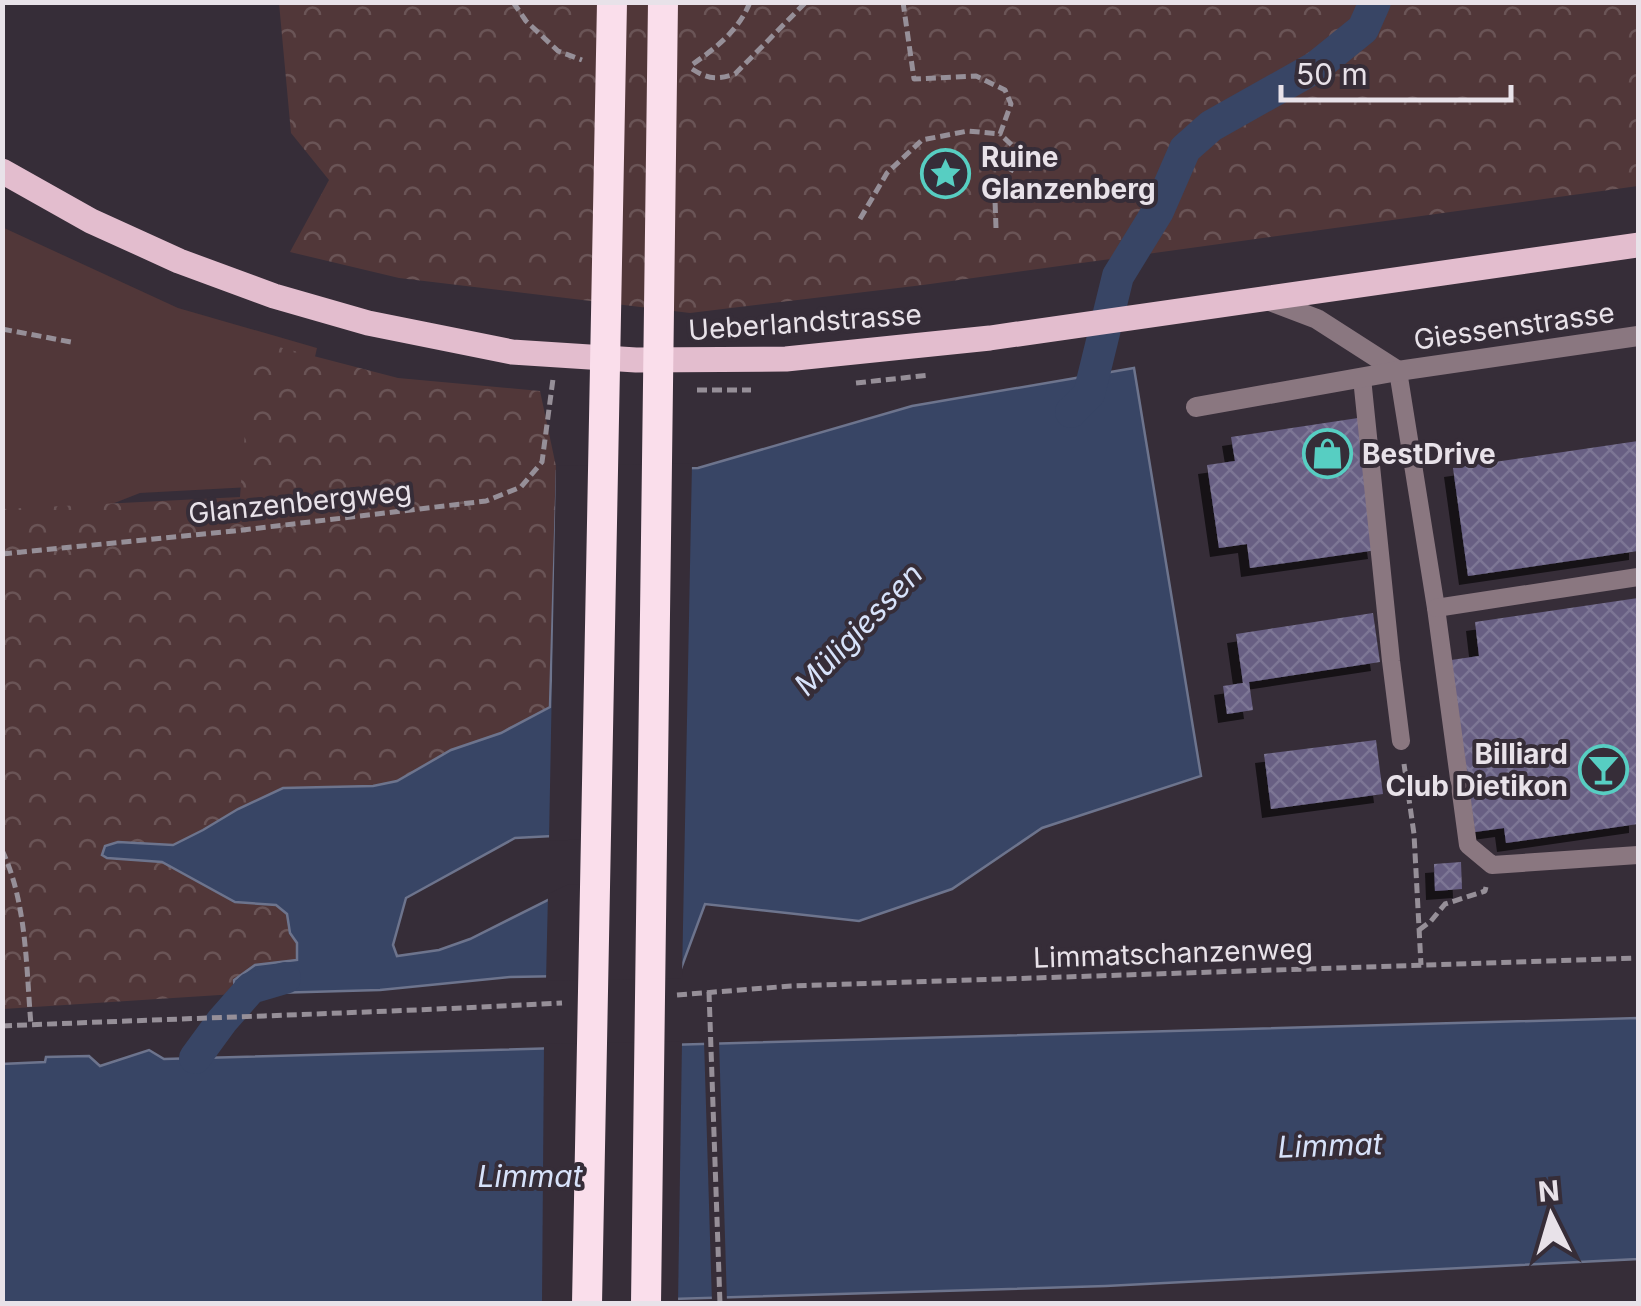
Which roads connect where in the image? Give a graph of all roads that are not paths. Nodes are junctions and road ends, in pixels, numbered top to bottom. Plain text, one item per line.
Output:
1 (612, 2) edge
2 (663, 2) edge
3 (2, 171) edge
4 (1638, 245) edge
5 (1267, 300) junction
6 (1638, 336) edge
7 (1398, 371) junction
8 (1362, 378) junction
9 (1196, 407) dead end
10 (1638, 578) edge
11 (1436, 608) junction
12 (1401, 742) road end
13 (1638, 854) edge
14 (588, 1304) edge
15 (646, 1304) edge

1 - 14 highway
2 - 15 highway
3 - 5 main road, Ueberlandstrasse
4 - 5 main road, Ueberlandstrasse
5 - 7 street, Giessenstrasse
6 - 7 street, Giessenstrasse
7 - 8 street, Giessenstrasse
7 - 11 lane
8 - 9 street, Giessenstrasse
8 - 12 lane
10 - 11 lane
11 - 13 lane

